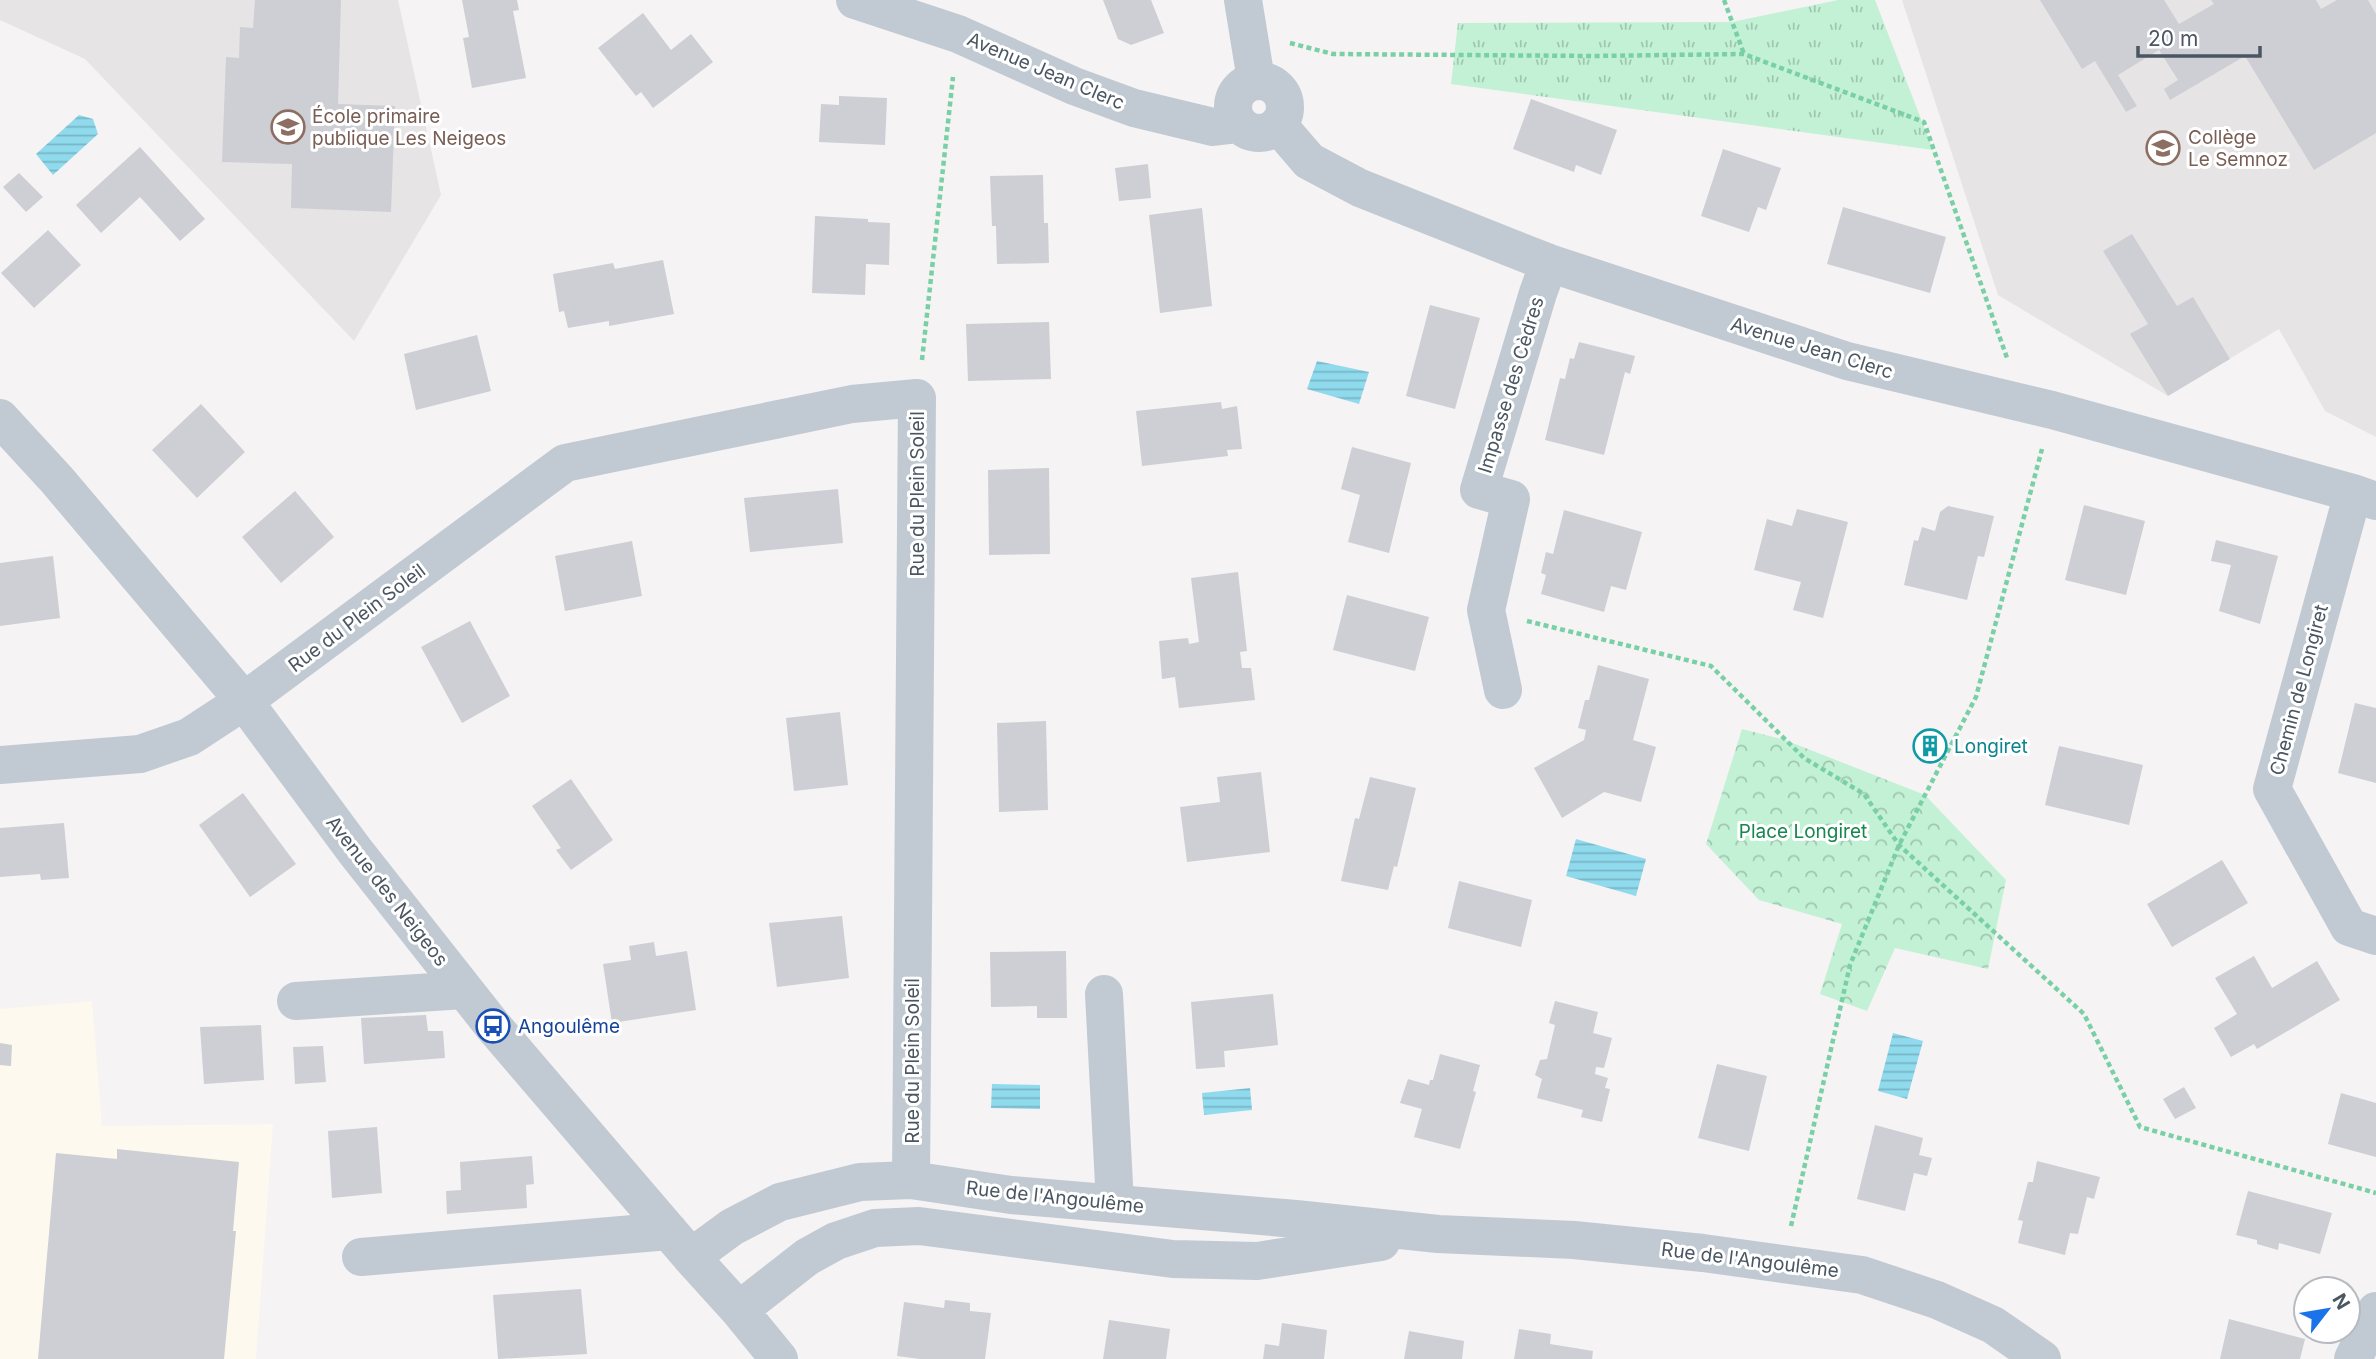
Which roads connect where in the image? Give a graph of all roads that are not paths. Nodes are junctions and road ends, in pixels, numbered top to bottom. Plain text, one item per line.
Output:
1 (855, 0) edge
2 (1245, 16) edge
3 (1256, 80) junction
4 (1239, 124) junction
5 (1278, 125) junction
6 (1549, 263) junction
7 (0, 418) edge
8 (2364, 497) edge
9 (1503, 690) dead end
10 (244, 701) junction
11 (0, 765) edge
12 (2376, 936) edge
13 (464, 990) junction
14 (1104, 994) dead end
15 (296, 1001) dead end
16 (911, 1180) junction
17 (1115, 1203) junction
18 (1438, 1234) junction
19 (680, 1244) junction
20 (361, 1257) dead end
21 (739, 1310) junction
22 (2376, 1311) edge
23 (779, 1359) edge
24 (2042, 1359) edge
25 (2353, 1359) edge

1 - 4 street, Avenue Jean Clerc
2 - 3 street
3 - 4 street
3 - 5 street
4 - 5 street, Avenue Jean Clerc
5 - 6 street, Avenue Jean Clerc
6 - 8 street, Avenue Jean Clerc
6 - 9 street, Impasse des Cèdres
7 - 10 street, Avenue des Neigeos
8 - 12 street, Chemin de Longiret
10 - 11 street, Rue du Plein Soleil
10 - 13 street, Avenue des Neigeos
10 - 16 street, Rue du Plein Soleil
13 - 15 street
13 - 19 street, Avenue des Neigeos
14 - 17 street
16 - 17 street, Rue de l'Angoulême
16 - 19 street, Rue de l'Angoulême
17 - 18 street, Rue de l'Angoulême
18 - 21 street, Rue de l'Angoulême
18 - 24 street, Rue de l'Angoulême
19 - 20 street
19 - 21 street, Avenue des Neigeos
21 - 23 street, Avenue des Neigeos
22 - 25 street

